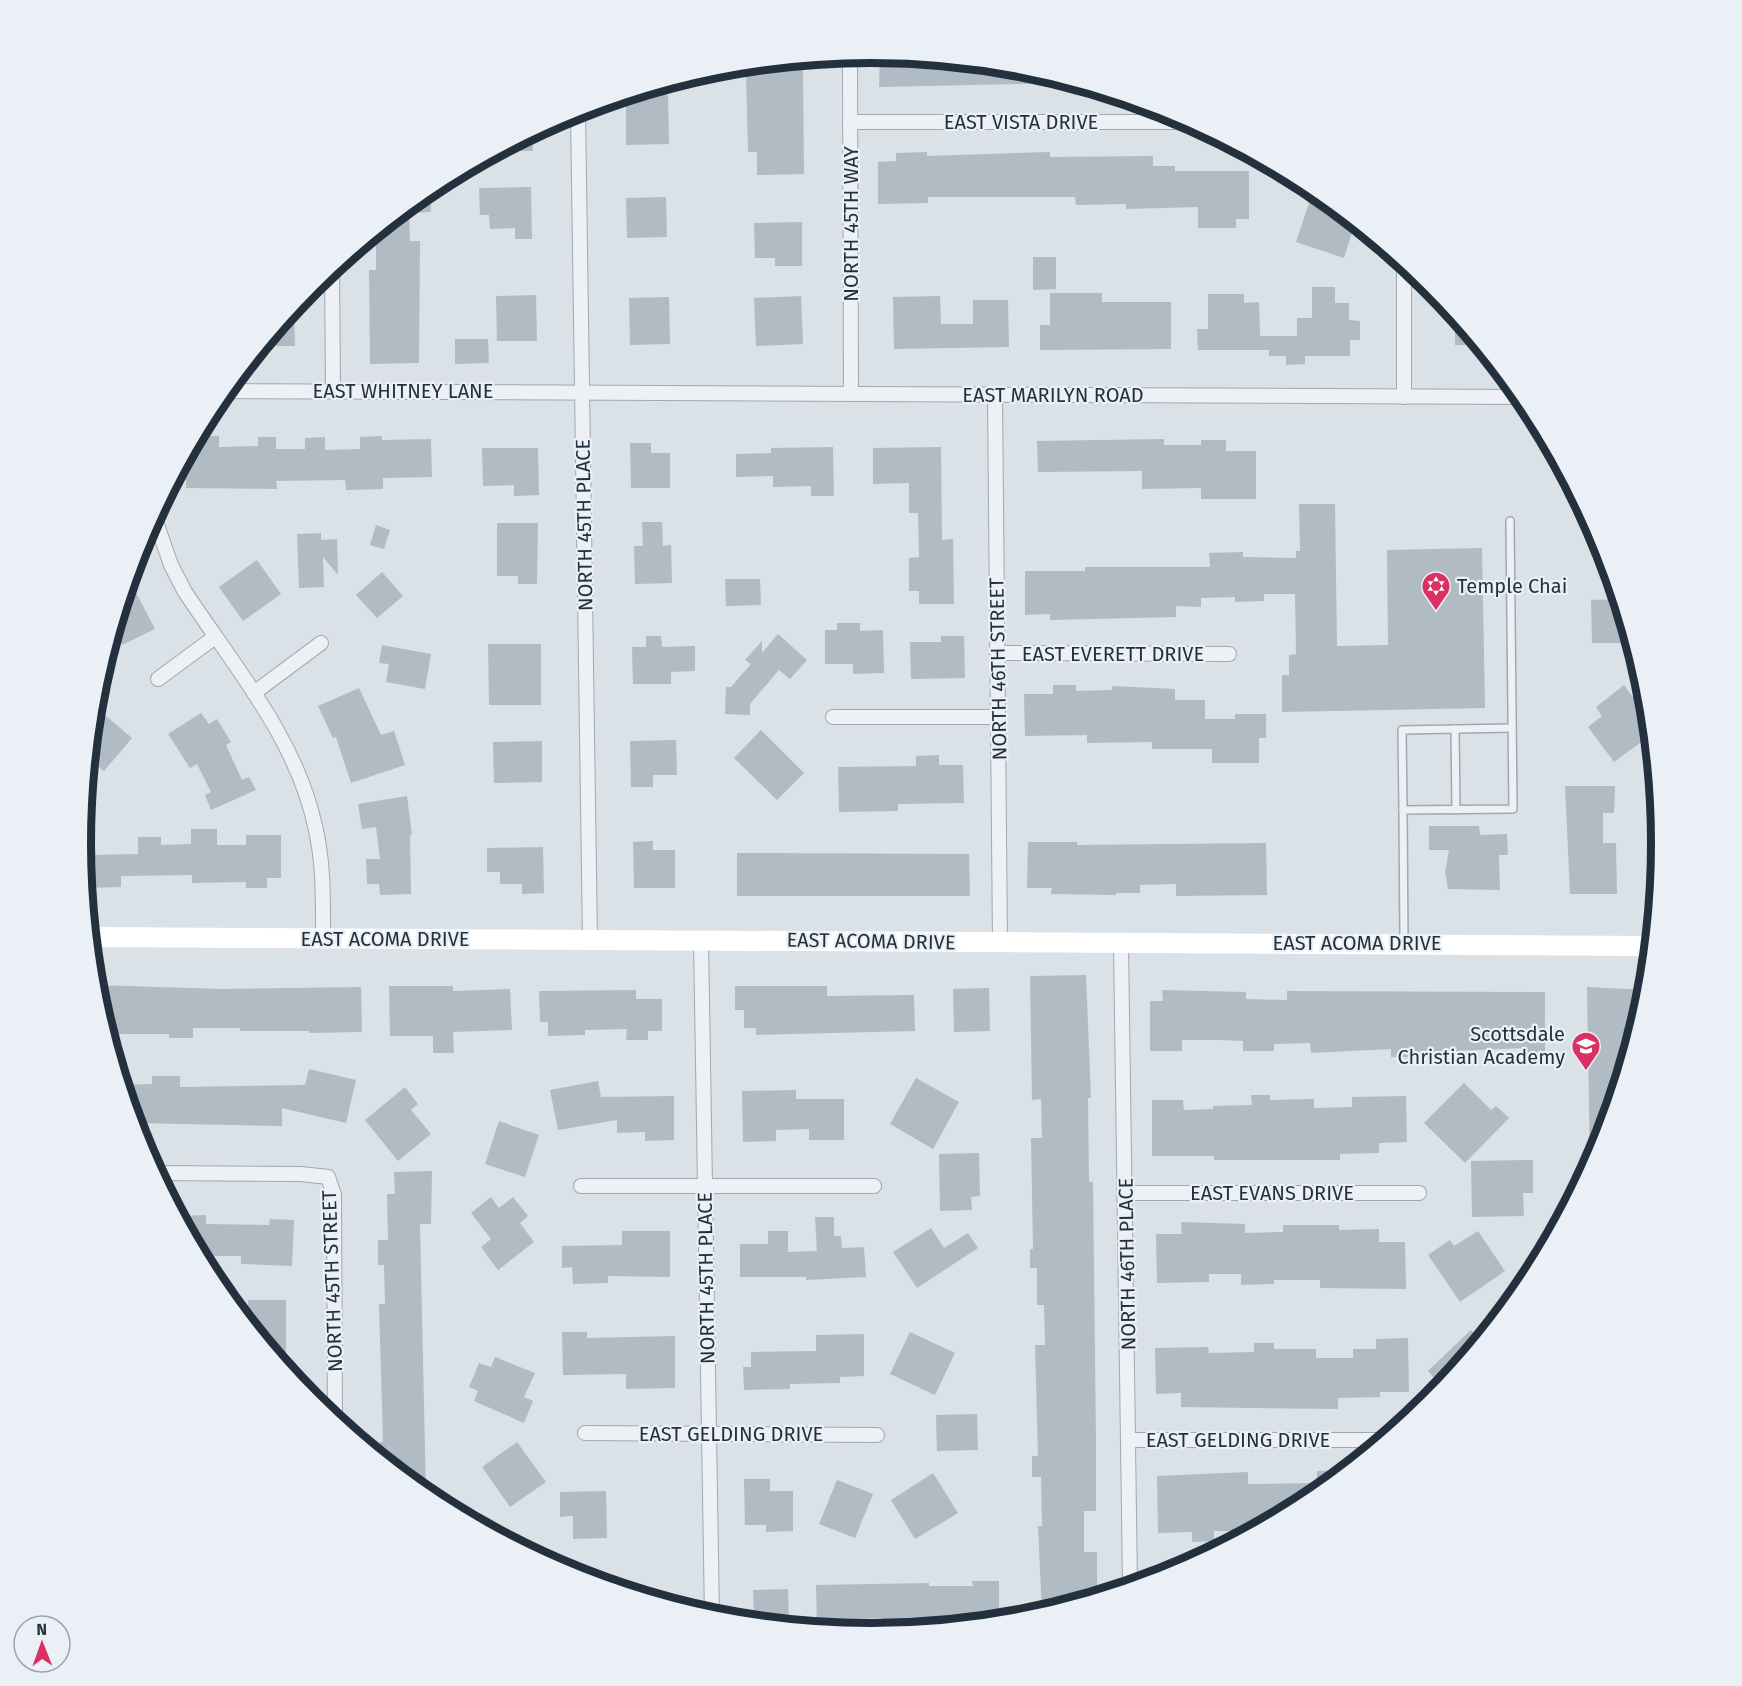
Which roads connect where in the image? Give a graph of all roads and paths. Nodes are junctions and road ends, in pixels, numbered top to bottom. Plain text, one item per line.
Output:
1 (850, 64) edge
2 (578, 120) edge
3 (850, 122) junction
4 (1169, 122) edge
5 (1404, 274) edge
6 (332, 279) edge
7 (235, 391) edge
8 (333, 392) junction
9 (582, 393) junction
10 (851, 394) junction
11 (994, 395) junction
12 (1404, 397) junction
13 (1511, 397) edge
14 (1510, 522) dead end
15 (158, 527) edge
16 (215, 637) junction
17 (321, 643) dead end
18 (997, 653) junction
19 (1229, 654) dead end
20 (158, 679) dead end
21 (254, 693) junction
22 (833, 717) dead end
23 (998, 717) junction
24 (1512, 728) junction
25 (1455, 729) junction
26 (1403, 810) junction
27 (1456, 810) junction
28 (97, 937) edge
29 (323, 939) junction
30 (701, 939) junction
31 (590, 941) junction
32 (1000, 943) junction
33 (1120, 943) junction
34 (1404, 944) junction
35 (1644, 946) edge
36 (164, 1173) edge
37 (581, 1186) dead end
38 (704, 1186) junction
39 (874, 1186) dead end
40 (1126, 1193) junction
41 (1419, 1193) dead end
42 (335, 1409) edge
43 (585, 1433) dead end
44 (709, 1434) junction
45 (878, 1435) dead end
46 (1128, 1440) junction
47 (1372, 1440) edge
48 (1130, 1579) edge
49 (712, 1606) edge

1 - 3 street, NORTH 45TH WAY
2 - 9 street, NORTH 45TH PLACE
3 - 4 street, EAST VISTA DRIVE
3 - 10 street, NORTH 45TH WAY
5 - 12 street
6 - 8 street
7 - 8 street, EAST WHITNEY LANE
8 - 9 street, EAST WHITNEY LANE
9 - 10 street, EAST MARILYN ROAD
9 - 31 street, NORTH 45TH PLACE
10 - 11 street, EAST MARILYN ROAD
11 - 12 street, EAST MARILYN ROAD
11 - 18 street, NORTH 46TH STREET
12 - 13 street, EAST MARILYN ROAD
14 - 24 lane
15 - 16 street
16 - 20 street
16 - 21 street
17 - 21 street
18 - 19 street, EAST EVERETT DRIVE
18 - 23 street, NORTH 46TH STREET
21 - 29 street
22 - 23 street
23 - 32 street, NORTH 46TH STREET
24 - 25 lane
24 - 27 lane
25 - 26 lane
25 - 27 lane
26 - 27 lane
26 - 34 lane
28 - 29 street, EAST ACOMA DRIVE
29 - 31 street, EAST ACOMA DRIVE
30 - 31 street, EAST ACOMA DRIVE
30 - 32 street, EAST ACOMA DRIVE
30 - 38 street, NORTH 45TH PLACE
32 - 33 street, EAST ACOMA DRIVE
33 - 34 street, EAST ACOMA DRIVE
33 - 40 street, NORTH 46TH PLACE
34 - 35 street, EAST ACOMA DRIVE
36 - 42 street, NORTH 45TH STREET
37 - 38 street
38 - 39 street
38 - 44 street, NORTH 45TH PLACE
40 - 41 street, EAST EVANS DRIVE
40 - 46 street, NORTH 46TH PLACE
43 - 44 street, EAST GELDING DRIVE
44 - 45 street, EAST GELDING DRIVE
44 - 49 street, NORTH 45TH PLACE
46 - 47 street, EAST GELDING DRIVE
46 - 48 street, NORTH 46TH PLACE

